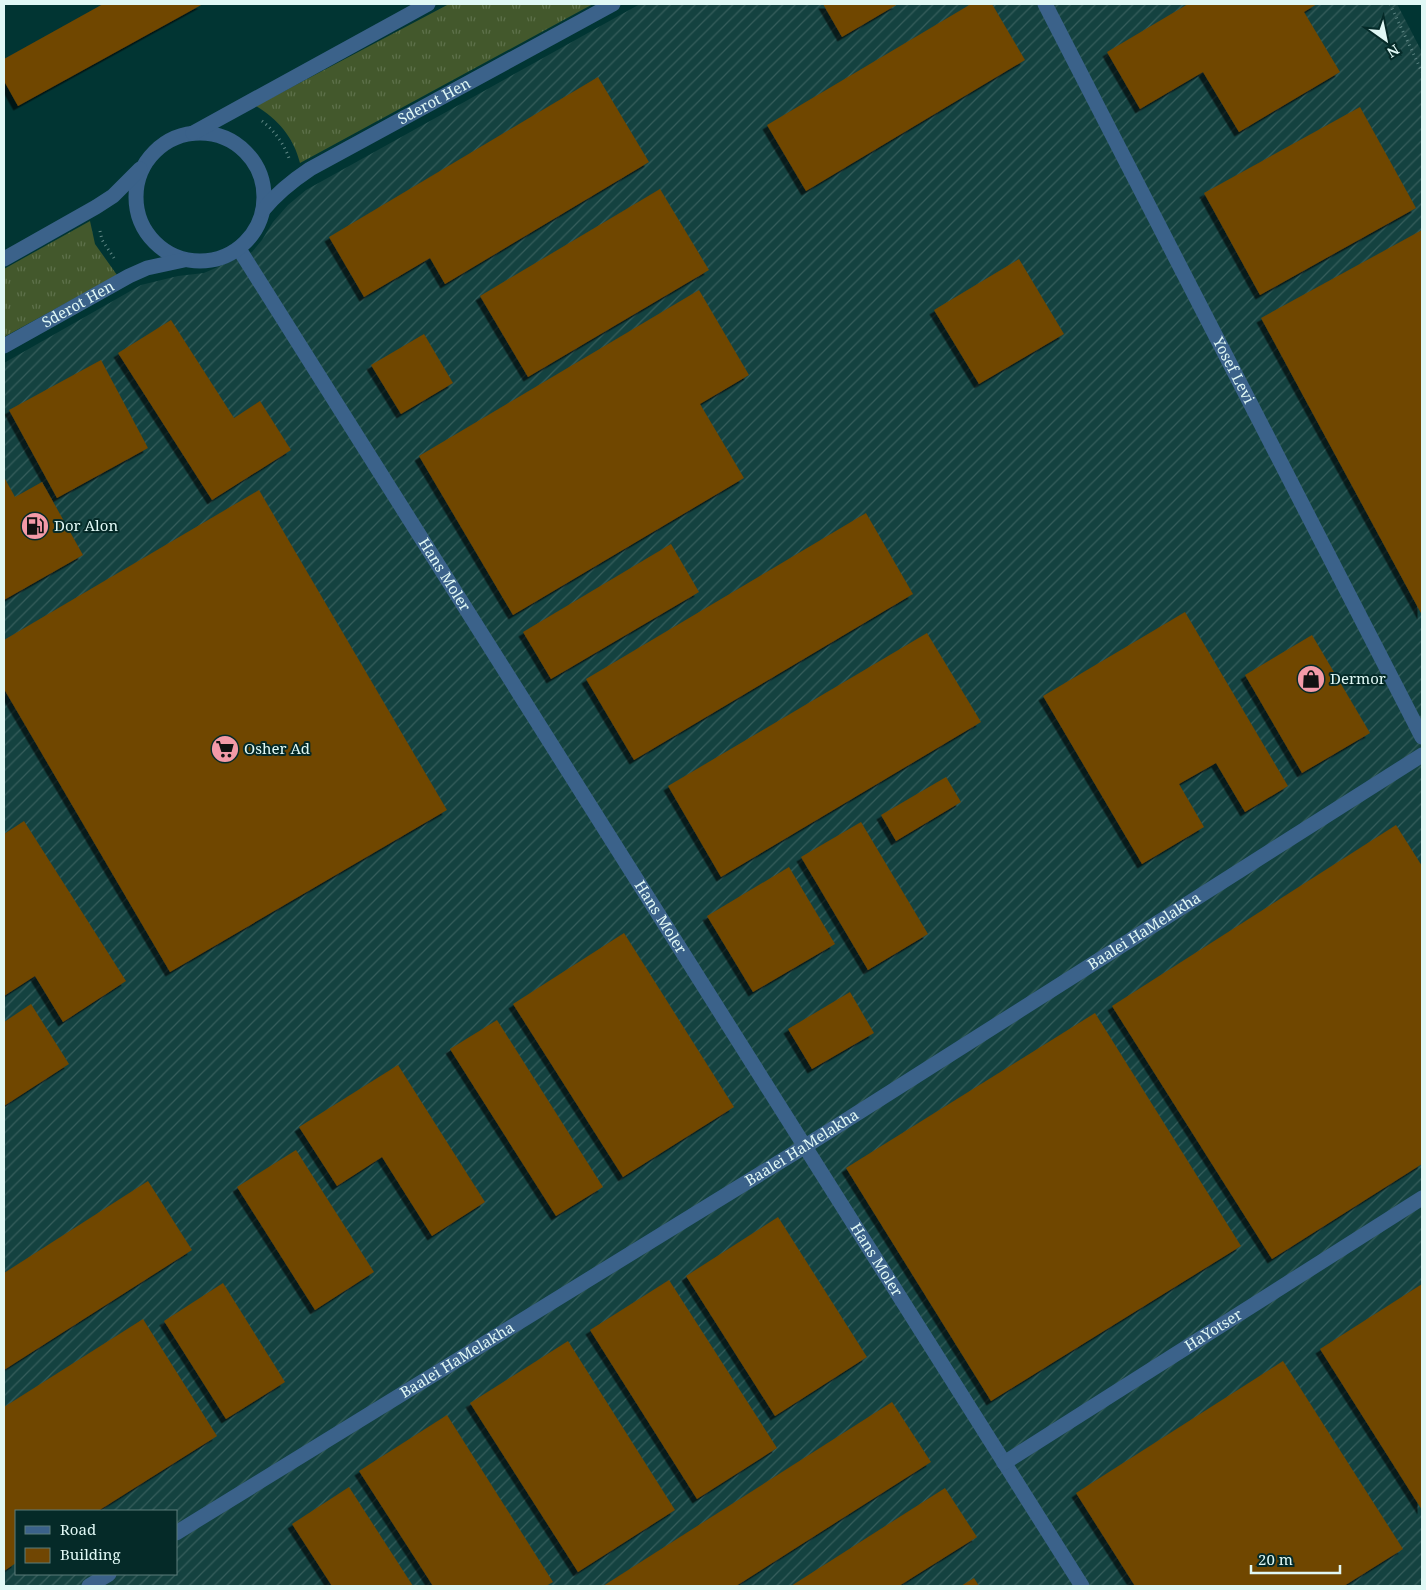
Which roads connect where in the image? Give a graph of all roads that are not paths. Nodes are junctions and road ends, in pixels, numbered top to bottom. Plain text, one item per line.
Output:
1 (428, 4) edge
2 (613, 4) edge
3 (1045, 4) edge
4 (193, 132) junction
5 (143, 166) junction
6 (263, 210) junction
7 (239, 249) junction
8 (4, 259) edge
9 (184, 260) junction
10 (4, 346) edge
11 (1422, 736) edge
12 (1422, 755) edge
13 (804, 1147) junction
14 (1422, 1198) edge
15 (1004, 1463) junction
16 (178, 1532) edge
17 (107, 1575) edge
18 (89, 1586) edge
19 (1082, 1586) edge

1 - 4 street
2 - 6 street, Sderot Hen
3 - 11 street, Yosef Levi
4 - 5 street
4 - 6 street
5 - 8 street
5 - 9 street
6 - 7 street
7 - 9 street
7 - 13 street, Hans Moler
9 - 10 street, Sderot Hen
12 - 13 street, Baalei HaMelakha
13 - 15 street, Hans Moler
13 - 16 street, Baalei HaMelakha
14 - 15 street, HaYotser
15 - 19 street, Hans Moler
17 - 18 street

